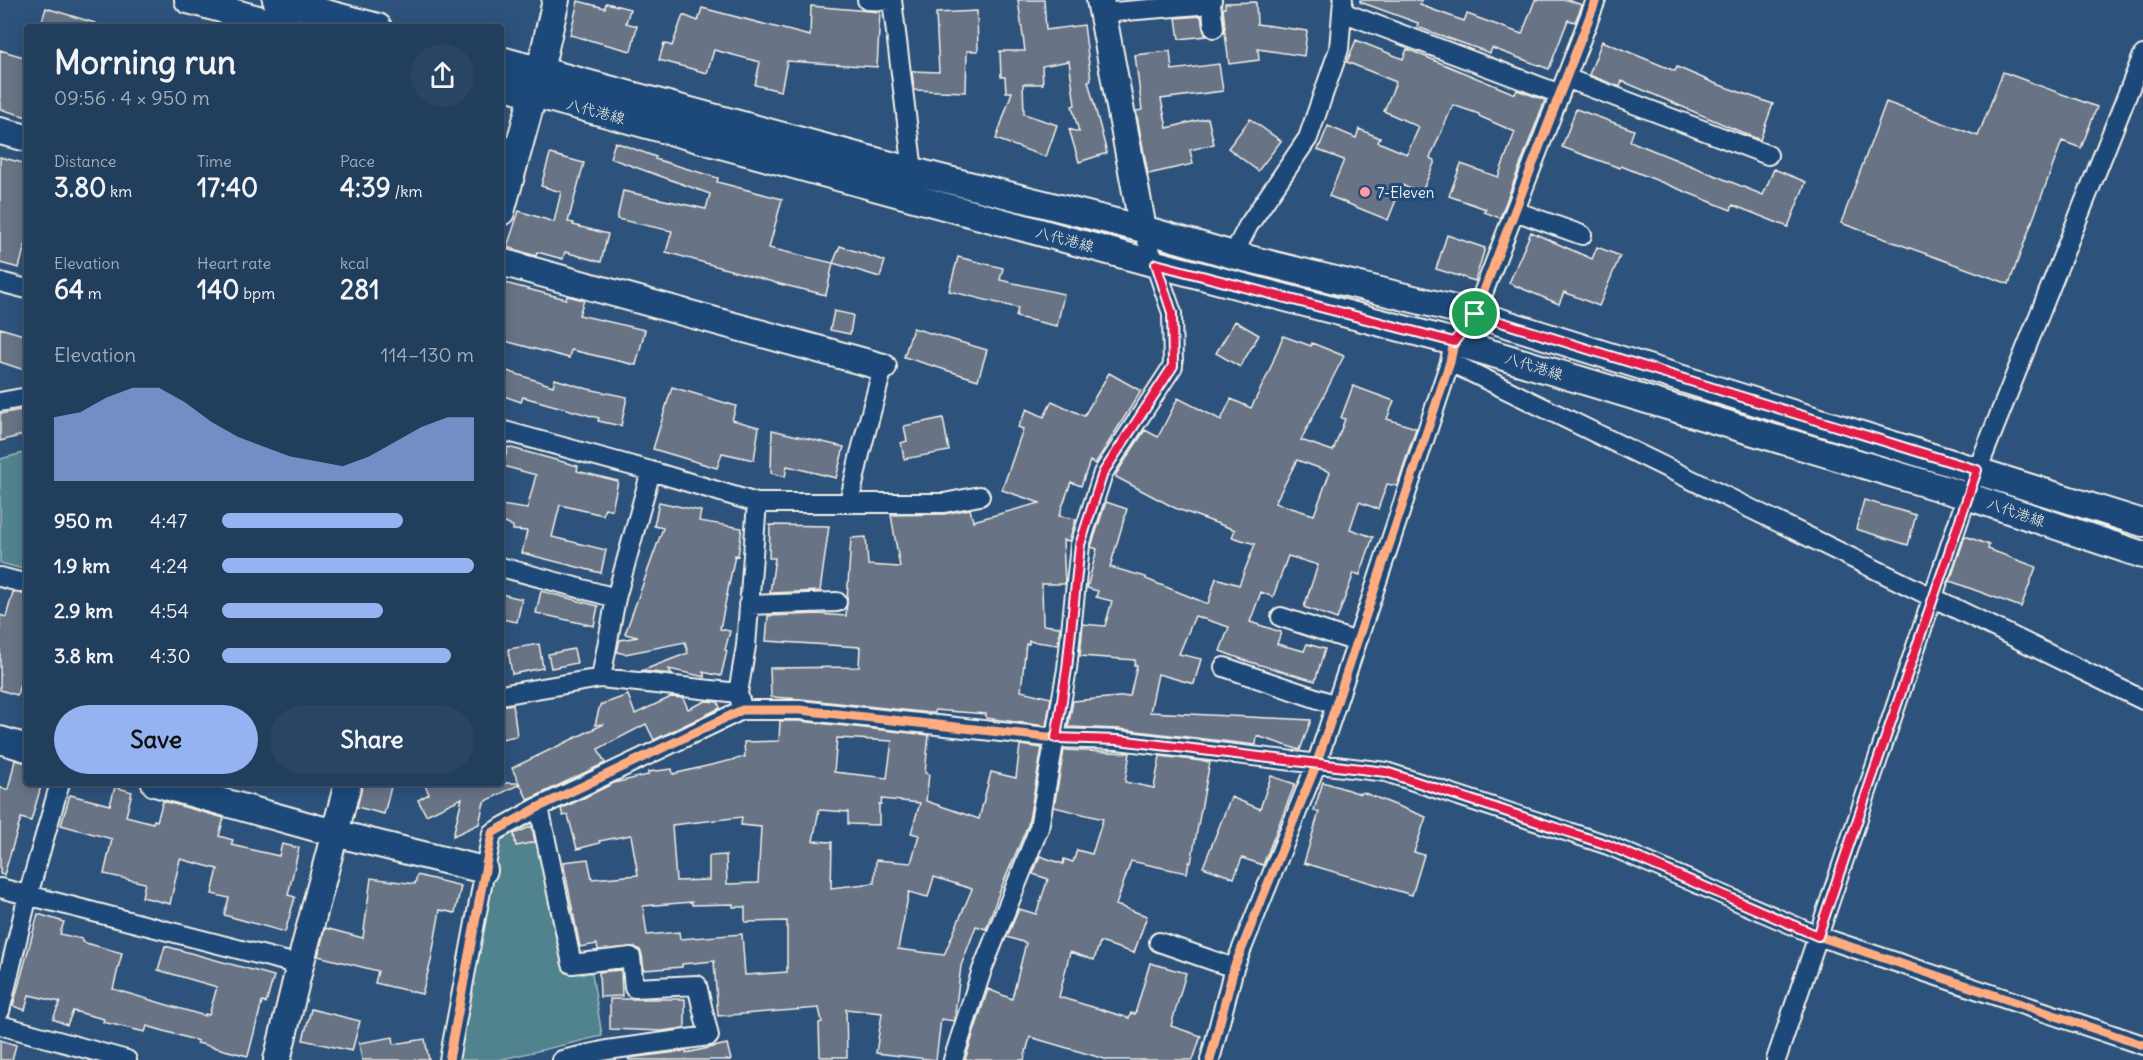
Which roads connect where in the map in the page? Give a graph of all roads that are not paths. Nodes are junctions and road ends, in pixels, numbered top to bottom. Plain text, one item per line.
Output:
1 (188, 0) edge
2 (276, 0) edge
3 (556, 0) edge
4 (867, 0) edge
5 (1596, 0) edge
6 (892, 1) edge
7 (1211, 2) edge
8 (1100, 6) edge
9 (1343, 6) edge
10 (276, 24) edge
11 (367, 24) edge
12 (1214, 28) dead end
13 (2143, 55) edge
14 (504, 62) edge
15 (536, 82) junction
16 (504, 85) edge
17 (1563, 86) junction
18 (0, 131) edge
19 (24, 137) edge
20 (1768, 155) dead end
21 (913, 171) junction
22 (504, 201) edge
23 (1515, 211) junction
24 (1143, 229) junction
25 (1582, 235) dead end
26 (1233, 255) junction
27 (504, 263) edge
28 (1156, 264) junction
29 (0, 282) edge
30 (24, 288) edge
31 (1475, 314) junction
32 (1452, 352) junction
33 (884, 367) joint
34 (24, 398) edge
35 (0, 402) edge
36 (504, 431) edge
37 (1977, 470) junction
38 (651, 471) junction
39 (980, 496) dead end
40 (1966, 496) junction
41 (757, 503) junction
42 (849, 503) junction
43 (2143, 523) edge
44 (2143, 555) edge
45 (504, 568) edge
46 (0, 577) edge
47 (24, 583) edge
48 (616, 598) junction
49 (1932, 598) junction
50 (837, 602) dead end
51 (748, 605) junction
52 (1281, 617) dead end
53 (1357, 642) junction
54 (1224, 667) dead end
55 (601, 678) junction
56 (504, 694) edge
57 (2143, 700) edge
58 (740, 702) junction
59 (1336, 705) junction
60 (1056, 738) junction
61 (0, 740) edge
62 (24, 747) edge
63 (1316, 765) junction
64 (59, 786) edge
65 (166, 786) edge
66 (347, 786) edge
67 (538, 807) junction
68 (334, 833) junction
69 (484, 870) junction
70 (0, 888) edge
71 (28, 895) junction
72 (1818, 936) junction
73 (1159, 942) dead end
74 (300, 964) junction
75 (1234, 968) junction
76 (0, 1011) edge
77 (0, 1025) edge
78 (2143, 1045) edge
79 (59, 1052) edge
80 (640, 1053) edge
81 (127, 1060) edge
82 (277, 1060) edge
83 (449, 1060) edge
84 (562, 1060) edge
85 (953, 1060) edge
86 (1210, 1060) edge
87 (1776, 1060) edge

1 - 10 main road
2 - 11 main road
3 - 15 main road
4 - 6 street
5 - 17 street
6 - 21 street
7 - 8 street
7 - 12 street
8 - 24 main road
9 - 17 street
9 - 26 street
13 - 37 street
14 - 15 main road, 八代港線
15 - 16 main road, 八代港線
15 - 21 main road, 八代港線
15 - 22 main road
15 - 28 main road, 八代港線
17 - 20 street
17 - 23 street
18 - 19 main road
21 - 24 main road, 八代港線
23 - 25 street
23 - 31 street
24 - 26 main road, 八代港線
24 - 28 street
26 - 31 main road, 八代港線
27 - 33 main road
28 - 32 main road, 八代港線
28 - 60 street
29 - 30 street
31 - 32 street
31 - 37 main road, 八代港線
32 - 40 main road, 八代港線
32 - 49 street
32 - 53 street
33 - 42 street
34 - 35 street
36 - 38 street
37 - 40 street
37 - 43 main road, 八代港線
38 - 41 street
38 - 48 street
39 - 42 street
40 - 44 main road, 八代港線
40 - 49 street
41 - 42 street
41 - 51 street
45 - 48 street
46 - 47 street
48 - 55 street
49 - 57 street
49 - 72 street
50 - 51 street
51 - 58 street
52 - 53 street
53 - 59 street
54 - 59 street
55 - 56 street
55 - 58 street
58 - 60 street
58 - 67 street
59 - 63 street
60 - 63 street
60 - 85 street
61 - 62 main road
63 - 72 street
63 - 75 street
64 - 71 street
65 - 68 main road
66 - 68 main road
67 - 69 street
67 - 80 street
68 - 69 main road
68 - 74 main road
69 - 83 street
70 - 71 street
71 - 74 street
71 - 76 street
72 - 78 street
72 - 87 street
73 - 75 street
74 - 82 main road
75 - 86 street
77 - 79 street
79 - 81 street
80 - 84 street

